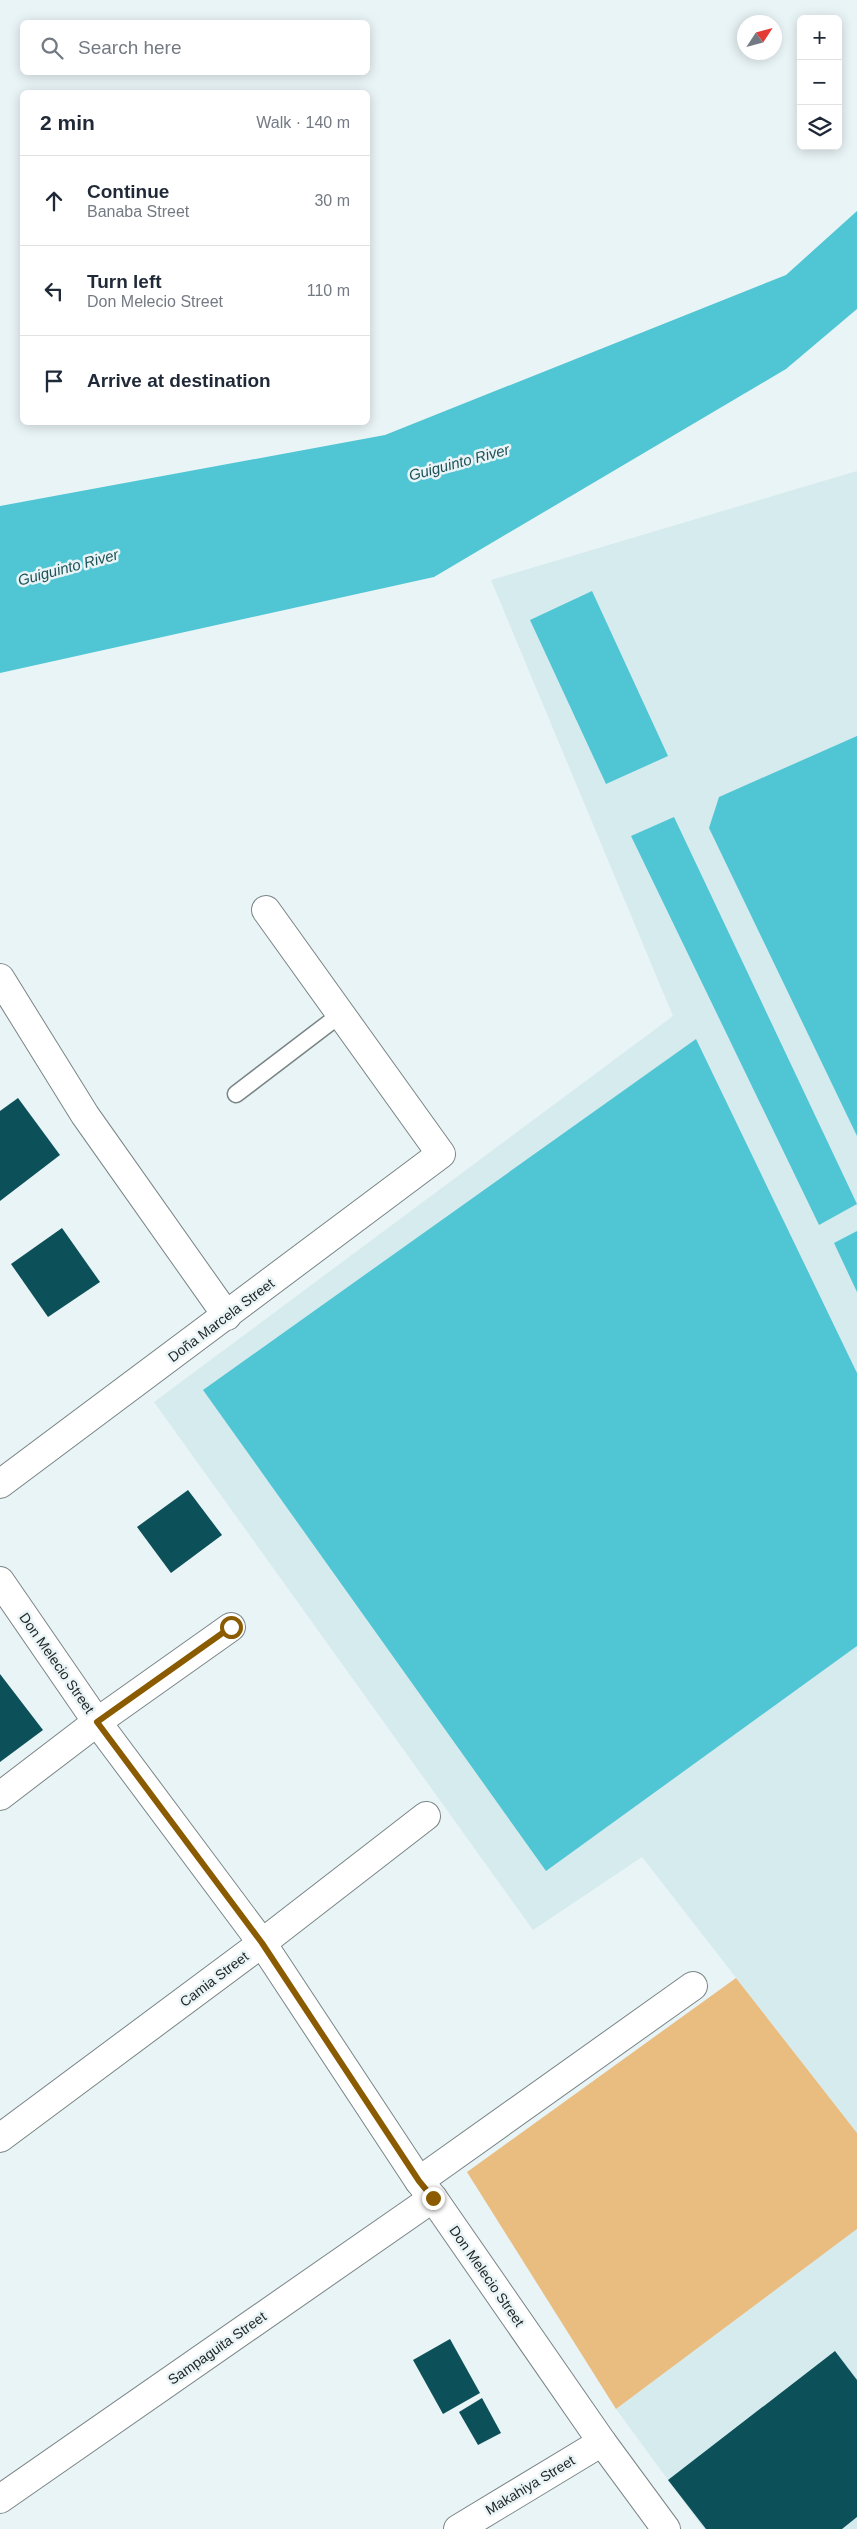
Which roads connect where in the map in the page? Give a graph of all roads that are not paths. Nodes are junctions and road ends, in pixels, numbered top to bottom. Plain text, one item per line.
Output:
1 (266, 910) dead end
2 (0, 978) edge
3 (342, 1014) junction
4 (236, 1094) dead end
5 (227, 1316) junction
6 (0, 1484) edge
7 (0, 1581) edge
8 (231, 1627) dead end
9 (97, 1722) junction
10 (0, 1796) edge
11 (426, 1816) dead end
12 (262, 1943) junction
13 (693, 1986) dead end
14 (0, 2138) edge
15 (426, 2189) junction
16 (602, 2442) junction
17 (0, 2499) edge
18 (458, 2529) edge
19 (666, 2529) edge

1 - 3 street
2 - 5 street
3 - 4 lane
3 - 5 street, Doña Marcela Street
5 - 6 street, Doña Marcela Street
7 - 9 street, Don Melecio Street
8 - 9 street
9 - 10 street
9 - 12 street, Don Melecio Street
11 - 12 street, Camia Street
12 - 14 street, Camia Street
12 - 15 street, Don Melecio Street
13 - 15 street, Sampaguita Street
15 - 16 street, Don Melecio Street
15 - 17 street, Sampaguita Street
16 - 18 street, Makahiya Street
16 - 19 street, Don Melecio Street

